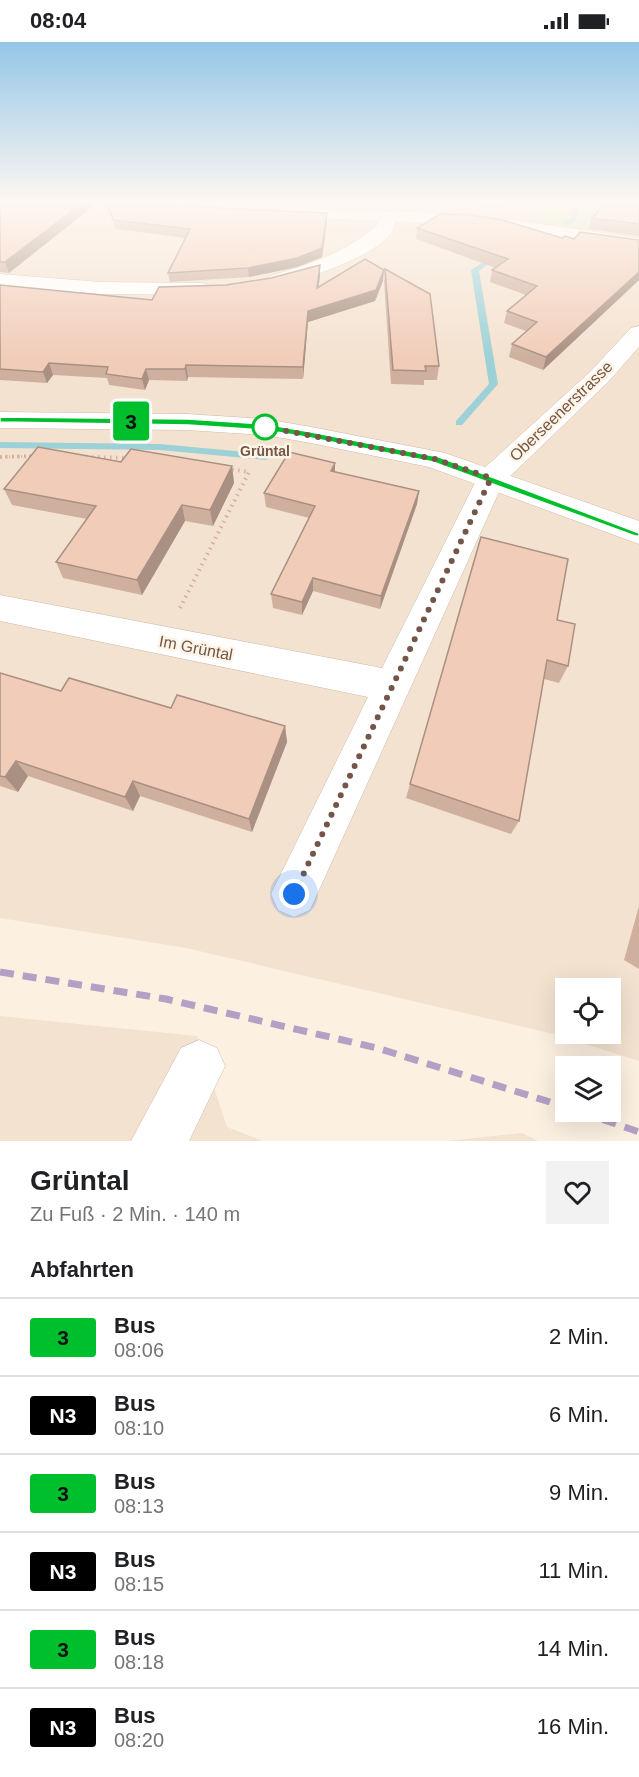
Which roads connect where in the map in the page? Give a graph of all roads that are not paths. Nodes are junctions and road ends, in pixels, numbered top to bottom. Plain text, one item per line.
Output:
1 (349, 255) edge
2 (0, 279) edge
3 (253, 284) edge
4 (220, 289) edge
5 (639, 333) edge
6 (0, 420) edge
7 (491, 478) junction
8 (639, 533) edge
9 (0, 608) edge
10 (392, 687) junction
11 (294, 894) dead end
12 (199, 1066) dead end
13 (159, 1141) edge

1 - 3 street
2 - 4 street
5 - 7 street, Oberseenerstrasse
6 - 7 street
7 - 8 street, Oberseenerstrasse
7 - 10 street
9 - 10 street, Im Grüntal
10 - 11 street
12 - 13 street

